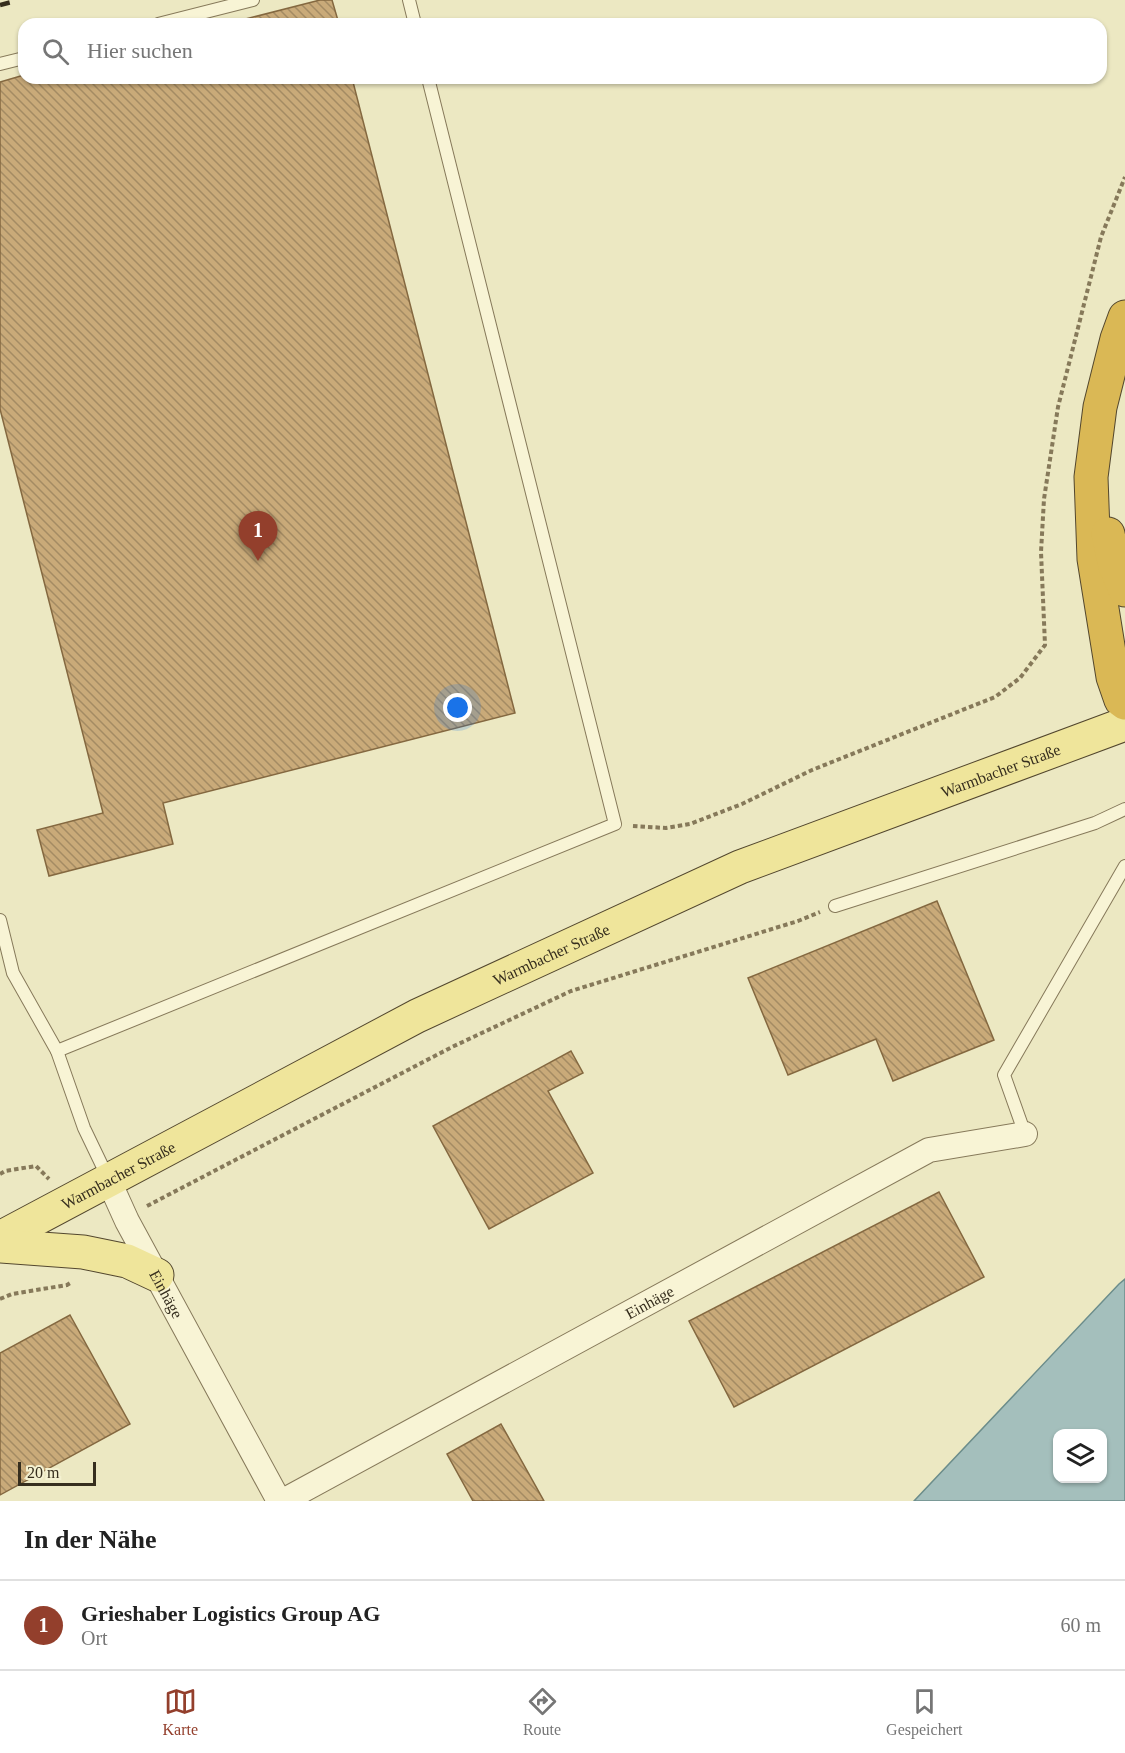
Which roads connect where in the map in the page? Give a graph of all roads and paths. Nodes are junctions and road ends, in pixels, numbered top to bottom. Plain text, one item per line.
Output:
1 (253, 0) edge
2 (409, 0) edge
3 (182, 18) edge
4 (414, 18) edge
5 (18, 60) edge
6 (0, 64) edge
7 (430, 84) edge
8 (1125, 177) edge
9 (1125, 317) edge
10 (1125, 365) edge
11 (1125, 590) edge
12 (1125, 703) edge
13 (1125, 724) edge
14 (1125, 809) edge
15 (615, 824) junction
16 (1125, 866) edge
17 (835, 906) joint
18 (0, 920) edge
19 (57, 1051) junction
20 (1025, 1134) joint
21 (108, 1179) junction
22 (126, 1217) junction
23 (0, 1238) edge
24 (0, 1246) edge
25 (83, 1252) junction
26 (157, 1275) junction
27 (0, 1299) edge
28 (279, 1501) edge
29 (284, 1501) edge

1 - 3 lane
2 - 4 lane
5 - 6 lane
7 - 15 lane
8 - 15 path
9 - 12 highway
10 - 11 highway
13 - 21 main road, Warmbacher Straße
14 - 17 lane
15 - 19 lane
16 - 20 lane
17 - 22 path
18 - 19 lane
19 - 21 lane
20 - 29 street, Einhäge
21 - 22 street, Einhäge
21 - 23 main road, Warmbacher Straße
22 - 26 street, Einhäge
24 - 25 main road
25 - 26 main road
25 - 27 path
26 - 28 street, Einhäge

